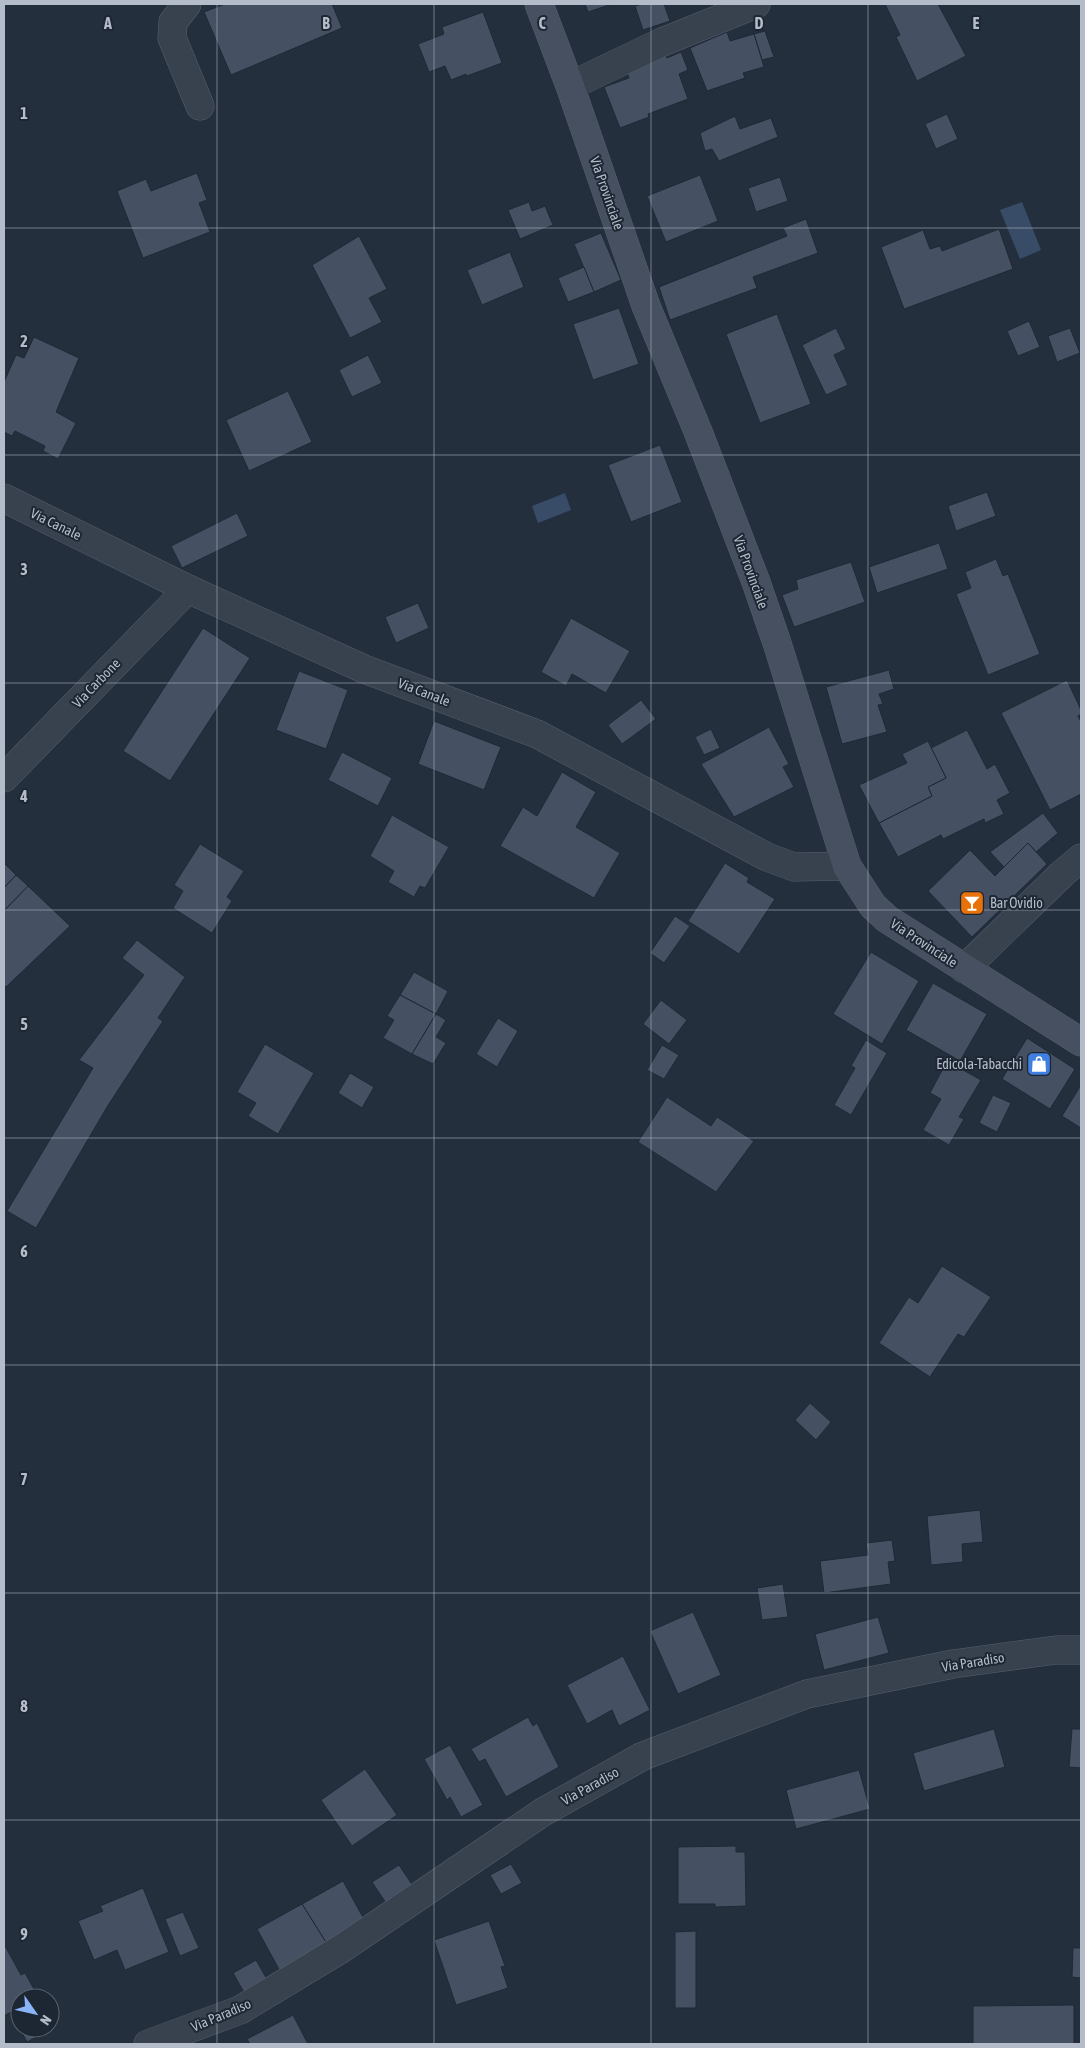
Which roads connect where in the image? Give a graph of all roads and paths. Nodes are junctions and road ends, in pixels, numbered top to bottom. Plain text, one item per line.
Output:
1 (187, 4) edge
2 (539, 4) edge
3 (756, 4) edge
4 (570, 86) junction
5 (200, 106) dead end
6 (4, 498) edge
7 (188, 589) junction
8 (4, 778) edge
9 (1081, 858) edge
10 (847, 866) junction
11 (964, 970) junction
12 (1081, 1042) edge
13 (1081, 1650) edge
14 (148, 2044) edge

1 - 5 street
2 - 4 street, Via Provinciale
3 - 4 street
4 - 10 street, Via Provinciale
6 - 7 street, Via Canale
7 - 8 street, Via Carbone
7 - 10 street, Via Canale
9 - 11 street
10 - 11 street, Via Provinciale
11 - 12 street, Via Provinciale
13 - 14 street, Via Paradiso

